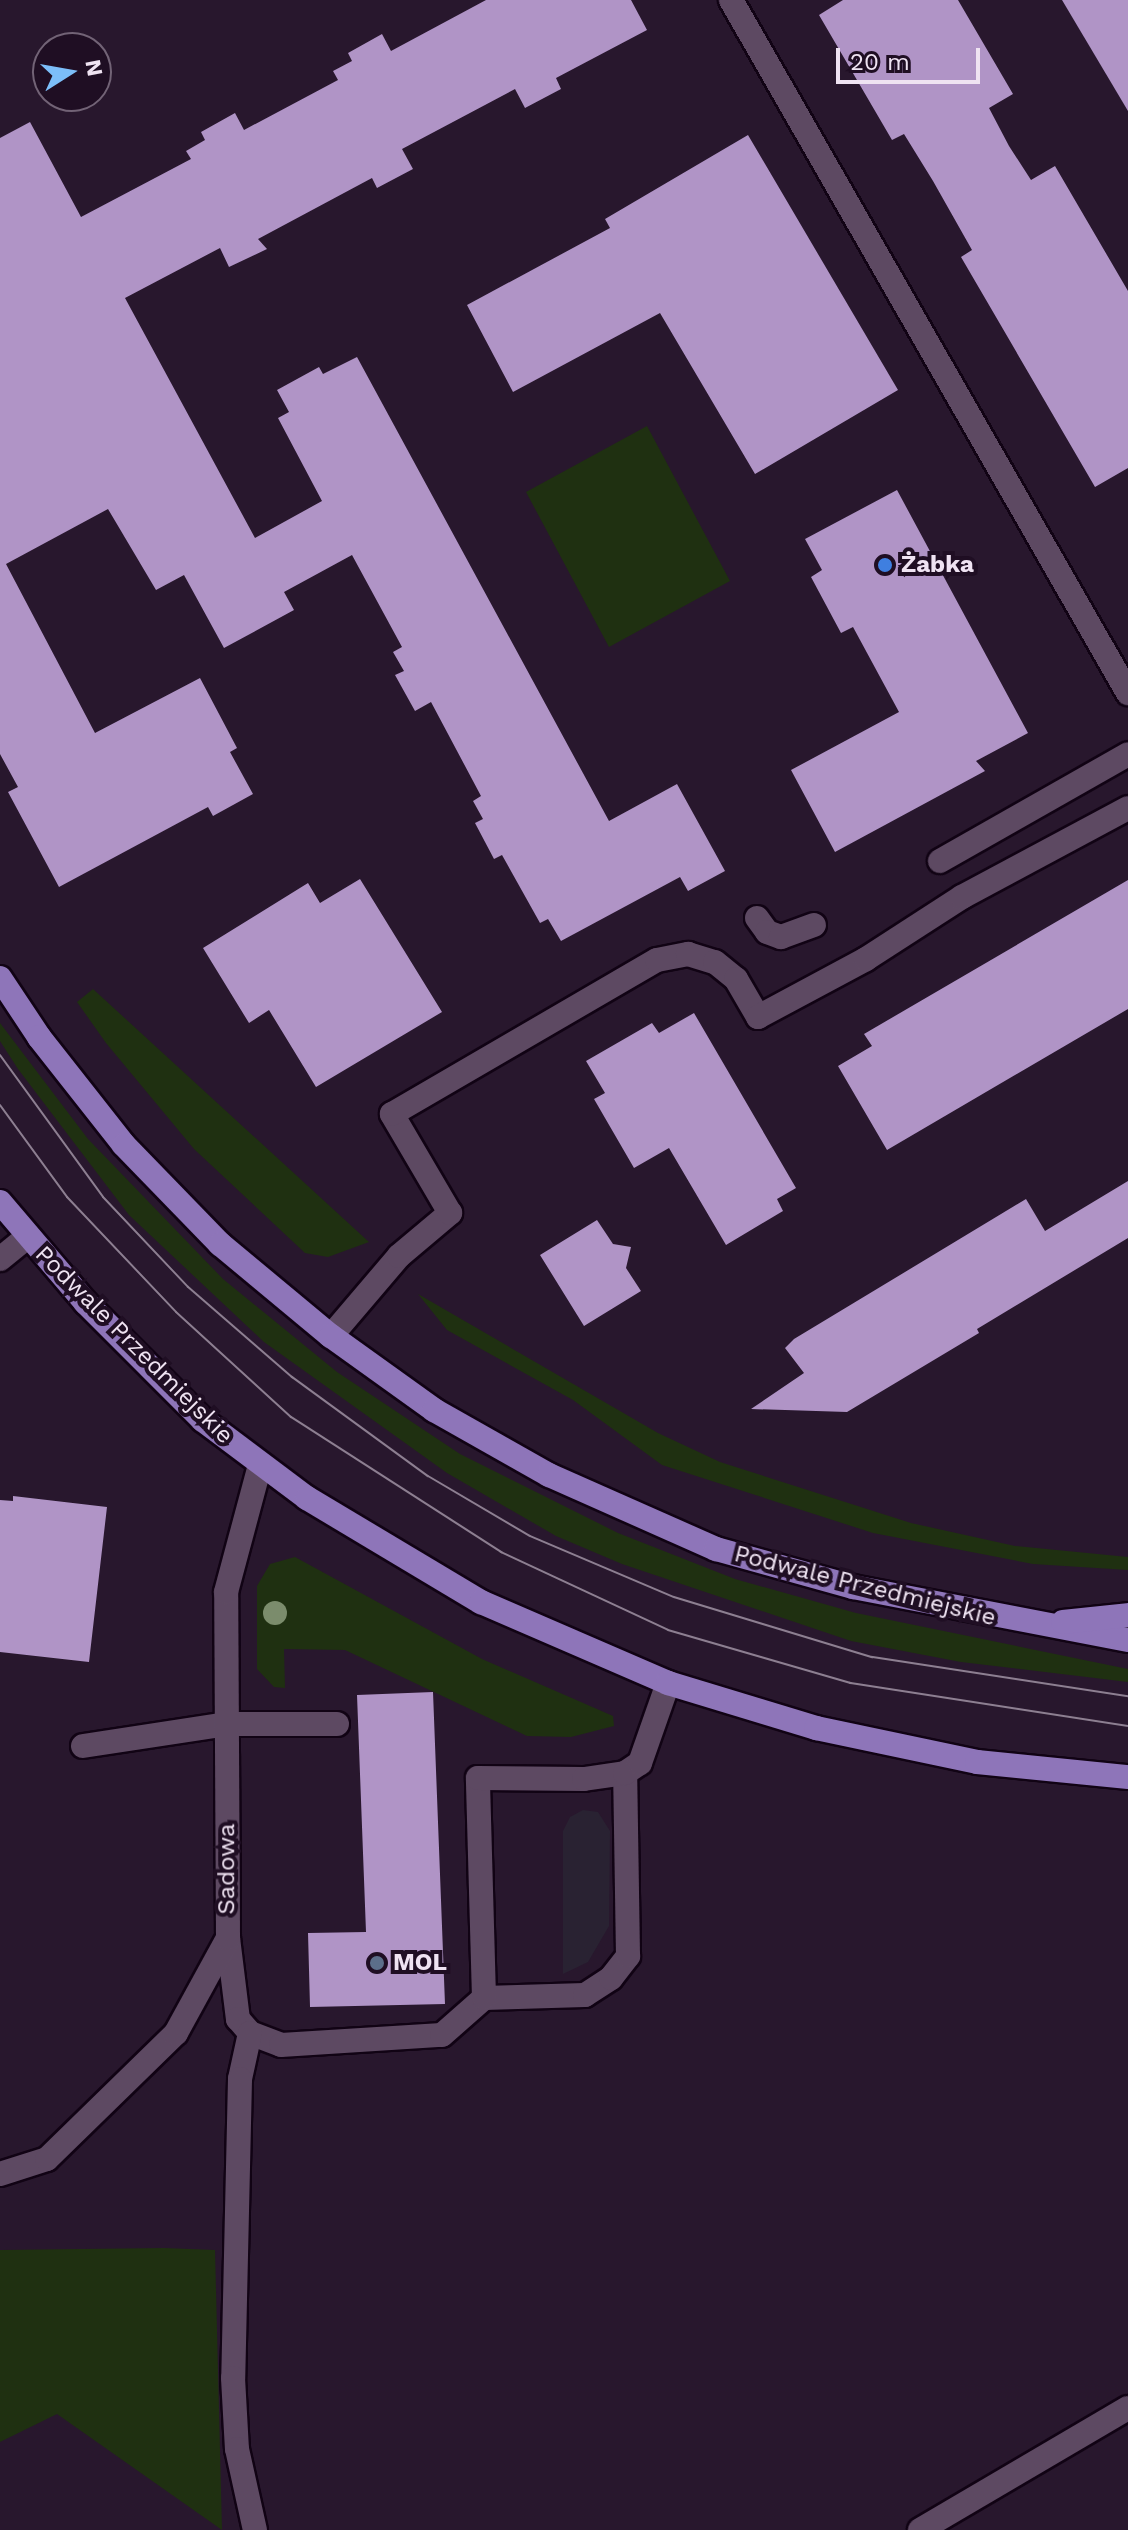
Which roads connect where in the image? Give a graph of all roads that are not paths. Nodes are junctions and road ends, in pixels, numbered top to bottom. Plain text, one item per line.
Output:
1 (731, 0) edge
2 (1128, 693) edge
3 (1128, 754) edge
4 (1128, 808) edge
5 (940, 861) dead end
6 (757, 918) dead end
7 (814, 925) dead end
8 (0, 978) edge
9 (0, 1202) edge
10 (26, 1238) junction
11 (0, 1259) edge
12 (331, 1336) junction
13 (260, 1465) junction
14 (1128, 1615) edge
15 (1029, 1625) junction
16 (1128, 1640) edge
17 (668, 1683) junction
18 (226, 1724) junction
19 (337, 1724) dead end
20 (83, 1746) dead end
21 (625, 1773) junction
22 (1128, 1777) edge
23 (228, 1938) junction
24 (484, 1998) junction
25 (250, 2033) junction
26 (0, 2174) edge
27 (1128, 2408) edge
28 (255, 2530) edge
29 (920, 2530) edge

1 - 2 street
3 - 5 street
4 - 12 street
6 - 7 street
8 - 12 main road, Podwale Przedmiejskie
9 - 10 main road, Podwale Przedmiejskie
10 - 11 street
10 - 13 main road, Podwale Przedmiejskie
12 - 15 main road, Podwale Przedmiejskie
13 - 17 main road, Podwale Przedmiejskie
13 - 18 street, Sadowa
14 - 15 main road
15 - 16 main road, Podwale Przedmiejskie
17 - 21 street
17 - 22 main road, Podwale Przedmiejskie
18 - 19 street
18 - 20 street
18 - 23 street, Sadowa
21 - 24 street
21 - 24 street
23 - 25 street
23 - 26 street, Sadowa
24 - 25 street
25 - 28 street
27 - 29 street

